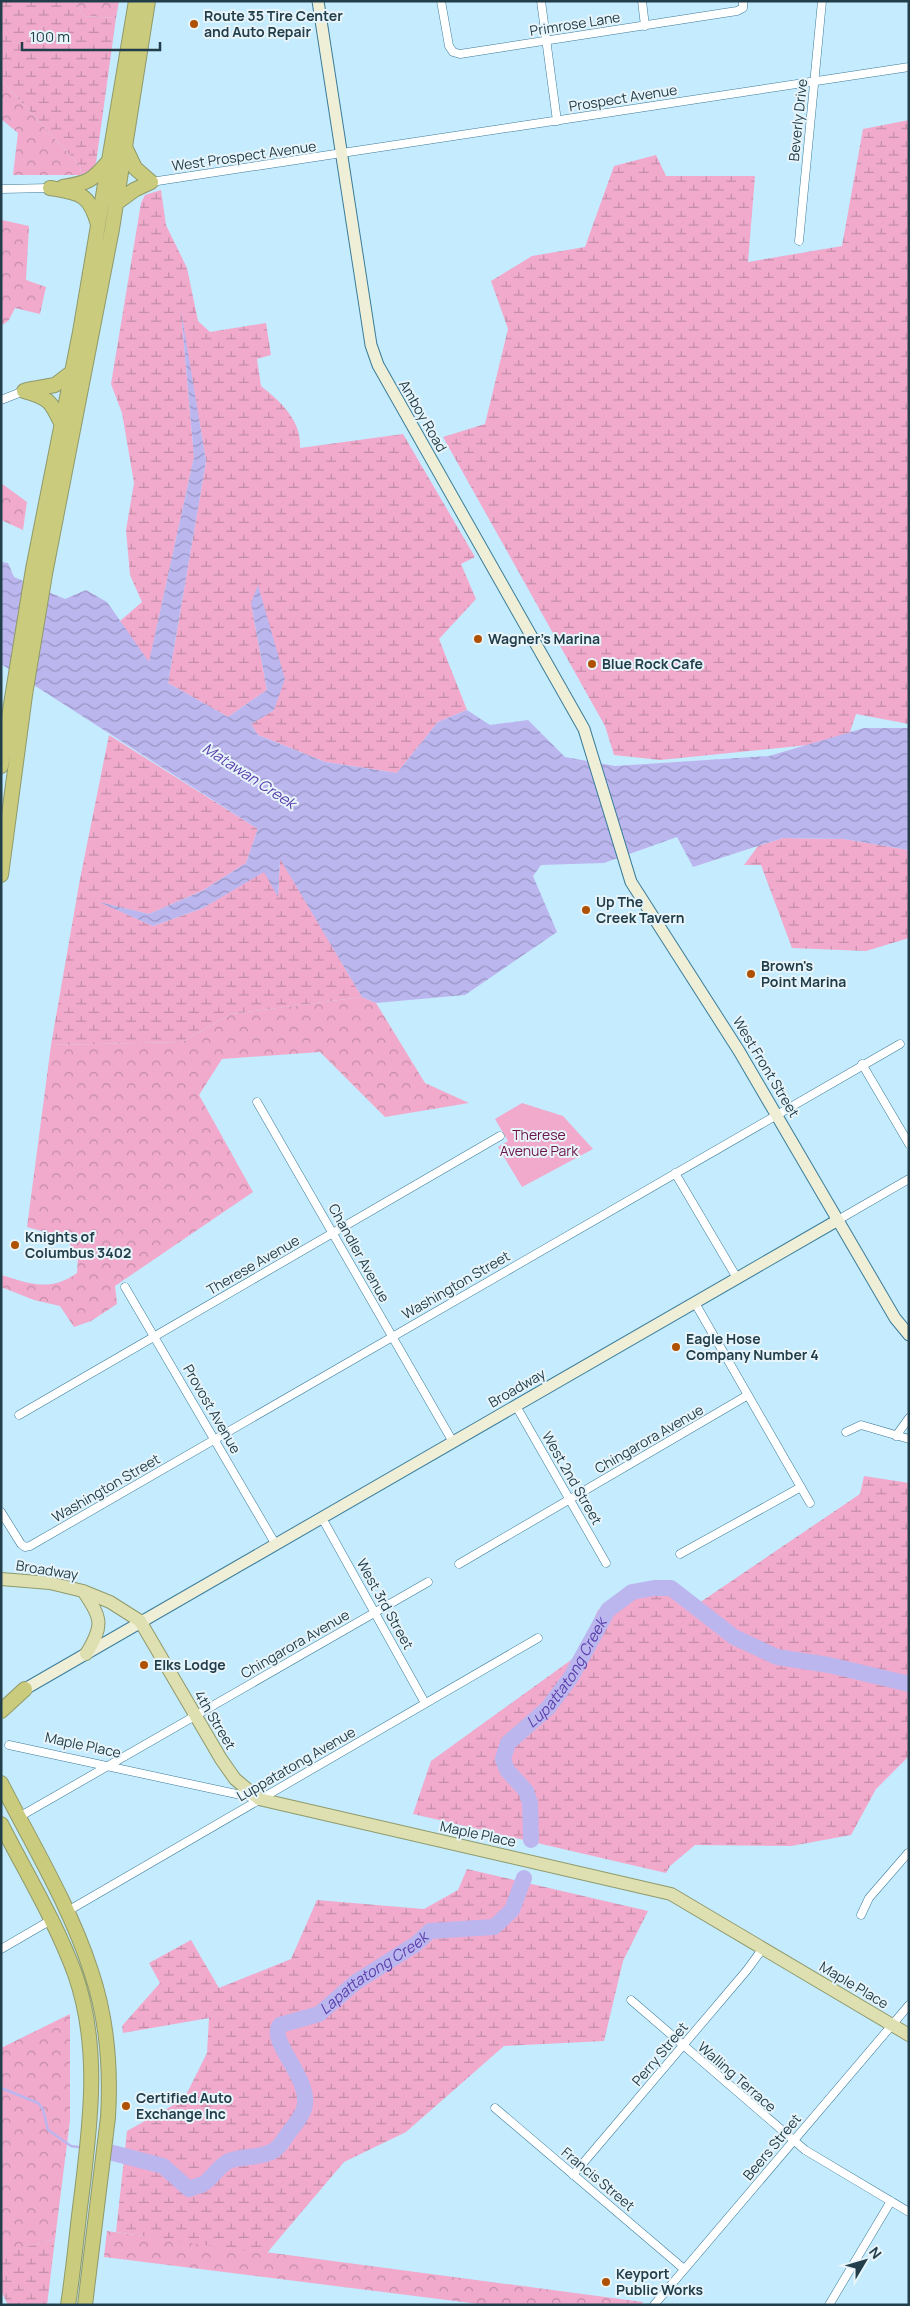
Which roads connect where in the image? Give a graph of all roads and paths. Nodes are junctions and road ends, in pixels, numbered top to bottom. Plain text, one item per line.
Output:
1 (136, 1) edge
2 (148, 1) edge
3 (318, 1) edge
4 (441, 1) edge
5 (541, 1) edge
6 (642, 1) edge
7 (822, 1) edge
8 (743, 4) edge
9 (645, 26) junction
10 (547, 42) junction
11 (909, 67) edge
12 (815, 81) junction
13 (557, 121) junction
14 (125, 147) junction
15 (342, 155) junction
16 (109, 162) junction
17 (151, 182) junction
18 (50, 188) junction
19 (1, 189) edge
20 (115, 204) junction
21 (98, 226) junction
22 (799, 241) dead end
23 (72, 372) junction
24 (24, 391) junction
25 (1, 400) edge
26 (62, 426) junction
27 (39, 571) junction
28 (18, 692) junction
29 (1, 766) edge
30 (608, 810) joint
31 (1, 875) edge
32 (900, 1044) dead end
33 (862, 1064) junction
34 (257, 1102) dead end
35 (777, 1114) junction
36 (500, 1136) dead end
37 (909, 1144) edge
38 (675, 1173) junction
39 (909, 1179) edge
40 (838, 1220) junction
41 (333, 1233) junction
42 (737, 1278) junction
43 (125, 1286) dead end
44 (695, 1303) junction
45 (155, 1336) junction
46 (392, 1336) junction
47 (909, 1336) edge
48 (748, 1395) junction
49 (516, 1406) junction
50 (19, 1415) dead end
51 (909, 1418) edge
52 (846, 1432) dead end
53 (896, 1436) junction
54 (214, 1439) junction
55 (909, 1439) edge
56 (453, 1442) junction
57 (800, 1486) junction
58 (570, 1500) junction
59 (810, 1503) dead end
60 (1, 1512) edge
61 (322, 1518) junction
62 (276, 1545) junction
63 (680, 1554) dead end
64 (606, 1563) dead end
65 (459, 1564) dead end
66 (1, 1579) edge
67 (428, 1582) dead end
68 (83, 1591) junction
69 (376, 1612) junction
70 (140, 1621) junction
71 (538, 1638) dead end
72 (86, 1654) junction
73 (25, 1689) junction
74 (1, 1699) edge
75 (425, 1703) junction
76 (1, 1712) edge
77 (195, 1716) junction
78 (9, 1744) dead end
79 (110, 1766) junction
80 (1, 1783) edge
81 (260, 1799) junction
82 (19, 1818) junction
83 (2, 1826) edge
84 (909, 1853) edge
85 (66, 1912) junction
86 (861, 1915) dead end
87 (51, 1920) junction
88 (762, 1948) junction
89 (1, 1949) edge
90 (631, 2000) dead end
91 (909, 2005) edge
92 (892, 2025) junction
93 (909, 2035) edge
94 (683, 2046) junction
95 (495, 2108) dead end
96 (794, 2142) junction
97 (573, 2175) junction
98 (891, 2201) junction
99 (909, 2212) edge
100 (684, 2269) junction
101 (68, 2305) edge
102 (85, 2305) edge
103 (654, 2305) edge
104 (829, 2305) edge

1 - 16 highway
2 - 14 highway
3 - 15 main road, Amboy Road
4 - 10 street, Primrose Lane
5 - 10 street
6 - 9 street
7 - 12 street, Beverly Drive
8 - 9 street, Primrose Lane
9 - 10 street, Primrose Lane
10 - 13 street
11 - 12 street, Prospect Avenue
12 - 13 street, Prospect Avenue
12 - 22 street, Beverly Drive
13 - 15 street, Prospect Avenue
14 - 17 highway
14 - 20 highway
15 - 17 street, West Prospect Avenue
15 - 30 main road, Amboy Road
16 - 18 highway
16 - 21 highway
17 - 20 highway
18 - 19 street
18 - 21 highway
20 - 27 highway
21 - 23 highway
23 - 24 highway
23 - 26 highway
24 - 25 street
24 - 26 highway
26 - 27 highway
27 - 28 highway
28 - 29 highway
28 - 31 highway
30 - 35 main road, West Front Street
32 - 33 street, Washington Street
33 - 35 street, Washington Street
33 - 37 street
34 - 41 street, Chandler Avenue
35 - 38 street, Washington Street
35 - 40 main road, West Front Street
36 - 41 street, Therese Avenue
38 - 42 street
38 - 46 street, Washington Street
39 - 40 street, Broadway
40 - 42 main road, Broadway
40 - 47 main road, West Front Street
41 - 45 street, Therese Avenue
41 - 46 street, Chandler Avenue
42 - 44 main road, Broadway
43 - 45 street, Provost Avenue
44 - 48 street
44 - 49 main road, Broadway
45 - 50 street, Therese Avenue
45 - 54 street, Provost Avenue
46 - 54 street, Washington Street
46 - 56 street, Chandler Avenue
48 - 57 street
48 - 58 street, Chingarora Avenue
49 - 56 main road, Broadway
49 - 58 street, West 2nd Street
51 - 53 street
52 - 53 street
53 - 55 street
54 - 60 street, Washington Street
54 - 62 street, Provost Avenue
56 - 61 main road, Broadway
57 - 59 street
57 - 63 street
58 - 64 street, West 2nd Street
58 - 65 street, Chingarora Avenue
61 - 62 main road, Broadway
61 - 69 street, West 3rd Street
62 - 70 main road, Broadway
66 - 68 main road, Broadway
67 - 69 street, Chingarora Avenue
68 - 70 main road, Broadway
68 - 72 main road
69 - 75 street, West 3rd Street
69 - 77 street, Chingarora Avenue
70 - 72 main road, Broadway
70 - 77 main road, 4th Street
71 - 75 street, Luppatatong Avenue
72 - 73 main road, Broadway
73 - 74 highway
73 - 76 highway
75 - 81 street, Luppatatong Avenue
77 - 79 street, Chingarora Avenue
77 - 81 main road, 4th Street
78 - 79 street, Maple Place
79 - 81 street, Maple Place
79 - 82 street, Chingarora Avenue
80 - 82 highway
81 - 85 street, Luppatatong Avenue
81 - 88 main road, Maple Place
82 - 85 highway
83 - 87 highway
84 - 86 street
85 - 102 highway
87 - 89 street
87 - 101 highway
88 - 92 main road, Maple Place
88 - 94 street, Perry Street
90 - 94 street, Walling Terrace
91 - 92 street, Beers Street
92 - 93 main road, Maple Place
92 - 96 street, Beers Street
94 - 96 street, Walling Terrace
94 - 97 street, Perry Street
95 - 97 street, Francis Street
96 - 98 street, Walling Terrace
96 - 100 street, Beers Street
97 - 100 street, Francis Street
98 - 99 street, Walling Terrace
98 - 104 street
100 - 103 street, Beers Street

